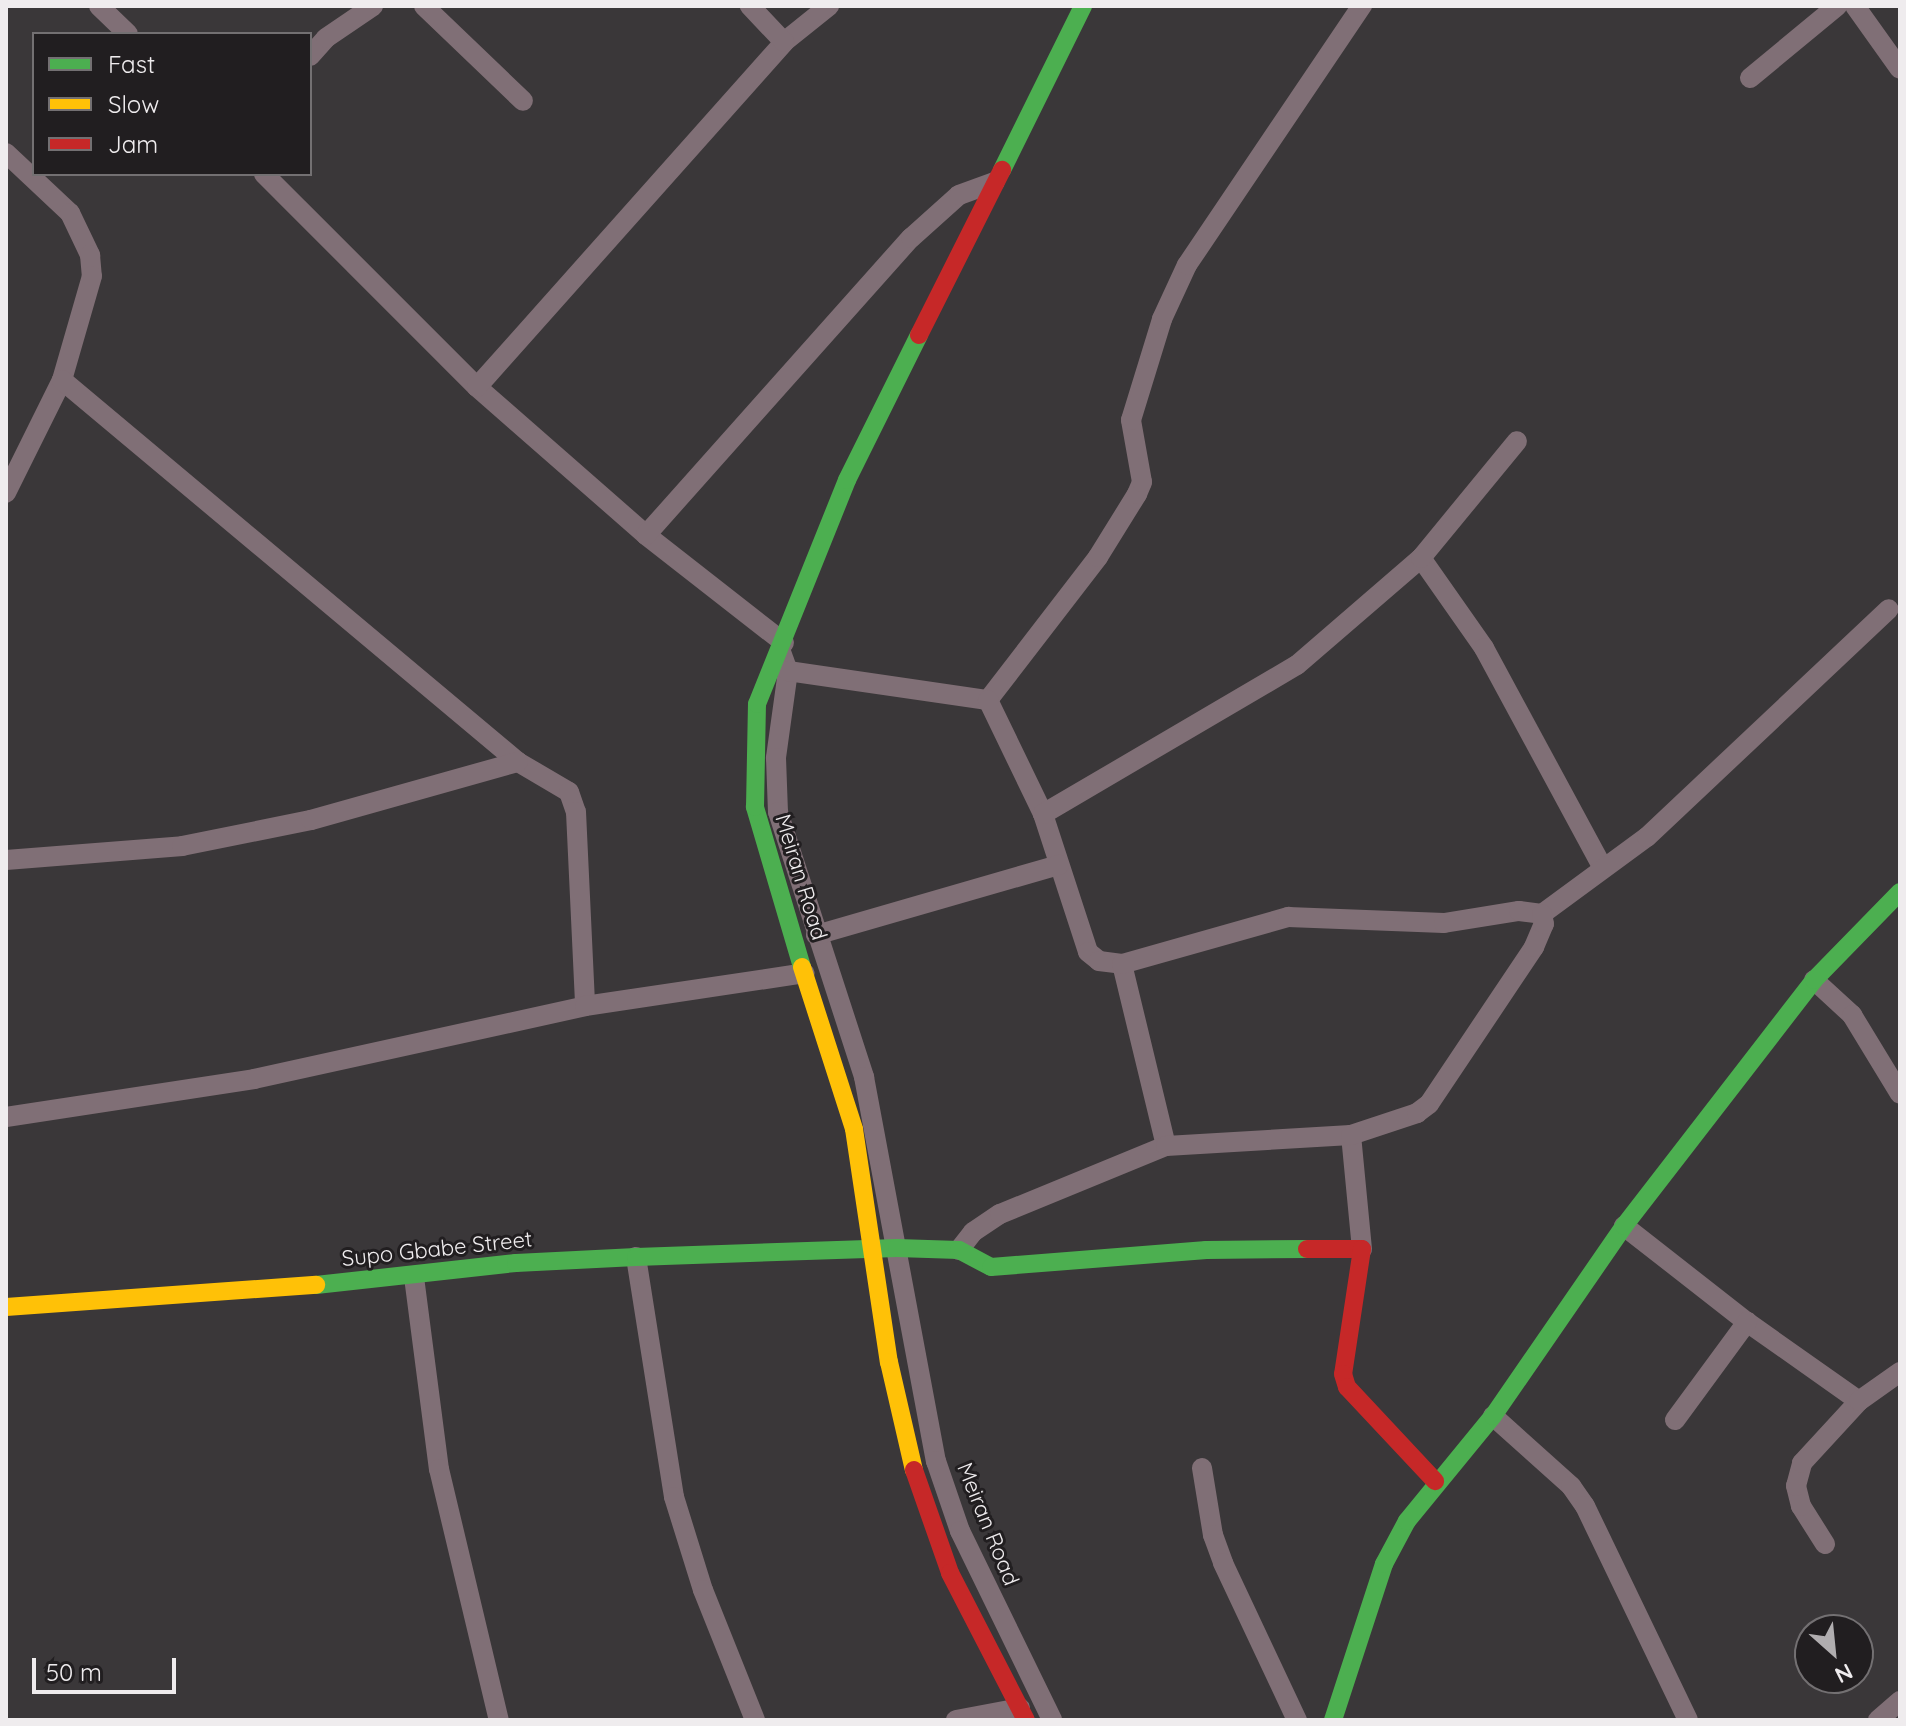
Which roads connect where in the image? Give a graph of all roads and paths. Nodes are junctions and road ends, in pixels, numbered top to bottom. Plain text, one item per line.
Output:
1 (99, 6) edge
2 (373, 6) edge
3 (424, 6) edge
4 (750, 6) edge
5 (829, 6) edge
6 (1083, 6) edge
7 (1362, 6) edge
8 (1837, 6) edge
9 (1855, 6) edge
10 (126, 32) edge
11 (784, 42) junction
12 (312, 54) edge
13 (1900, 69) edge
14 (1750, 78) dead end
15 (523, 101) dead end
16 (6, 153) edge
17 (266, 176) edge
18 (995, 182) junction
19 (62, 380) junction
20 (477, 387) junction
21 (1517, 441) dead end
22 (6, 493) edge
23 (646, 535) junction
24 (1421, 558) junction
25 (1889, 609) dead end
26 (784, 655) junction
27 (988, 700) junction
28 (518, 762) junction
29 (1043, 814) junction
30 (6, 860) edge
31 (1059, 865) junction
32 (1603, 868) junction
33 (1900, 892) edge
34 (1542, 914) junction
35 (816, 935) junction
36 (1122, 964) junction
37 (805, 973) junction
38 (1814, 980) junction
39 (585, 1006) junction
40 (1900, 1094) edge
41 (6, 1117) edge
42 (1351, 1135) junction
43 (1166, 1146) junction
44 (1624, 1226) junction
45 (897, 1248) junction
46 (1362, 1249) junction
47 (873, 1250) junction
48 (959, 1250) junction
49 (636, 1257) junction
50 (414, 1277) junction
51 (6, 1307) edge
52 (1747, 1322) junction
53 (1900, 1372) edge
54 (1859, 1401) junction
55 (1493, 1416) junction
56 (1675, 1420) dead end
57 (1202, 1468) dead end
58 (1435, 1481) junction
59 (1825, 1544) dead end
60 (1900, 1701) edge
61 (1023, 1714) edge
62 (499, 1720) edge
63 (755, 1720) edge
64 (956, 1720) edge
65 (1052, 1720) edge
66 (1297, 1720) edge
67 (1333, 1720) edge
68 (1688, 1720) edge
69 (1878, 1720) edge

1 - 10 street
2 - 12 street
3 - 15 street
4 - 11 street
5 - 11 street
6 - 18 street
7 - 27 street
8 - 14 street
9 - 13 street
11 - 20 street
16 - 19 street
17 - 20 street
18 - 23 street
18 - 26 street
19 - 22 street
19 - 28 street
20 - 23 street
21 - 24 street
23 - 26 street
24 - 29 street
24 - 32 street
25 - 32 street
26 - 27 street
26 - 35 street, Meiran Road
26 - 37 street, Meiran Road
27 - 29 street
28 - 30 street
28 - 39 street
29 - 31 street
31 - 35 street
31 - 36 street
32 - 34 street
33 - 38 street
34 - 36 street
34 - 42 street
35 - 45 street, Meiran Road
36 - 43 street
37 - 39 street
37 - 47 street, Meiran Road
38 - 40 street
38 - 44 street
39 - 41 street
42 - 43 street
42 - 46 street
43 - 48 street
44 - 52 street
44 - 55 street
45 - 47 street, Supo Gbabe Street
45 - 48 street, Supo Gbabe Street
45 - 65 street, Meiran Road
46 - 48 street
46 - 58 street
47 - 49 street, Supo Gbabe Street
47 - 61 street, Meiran Road
49 - 50 street, Supo Gbabe Street
49 - 63 street
50 - 51 street, Supo Gbabe Street
50 - 62 street
52 - 54 street
52 - 56 street
53 - 54 street
54 - 59 street
55 - 58 street
55 - 68 street
57 - 66 street
58 - 67 street
60 - 69 street
61 - 64 street

